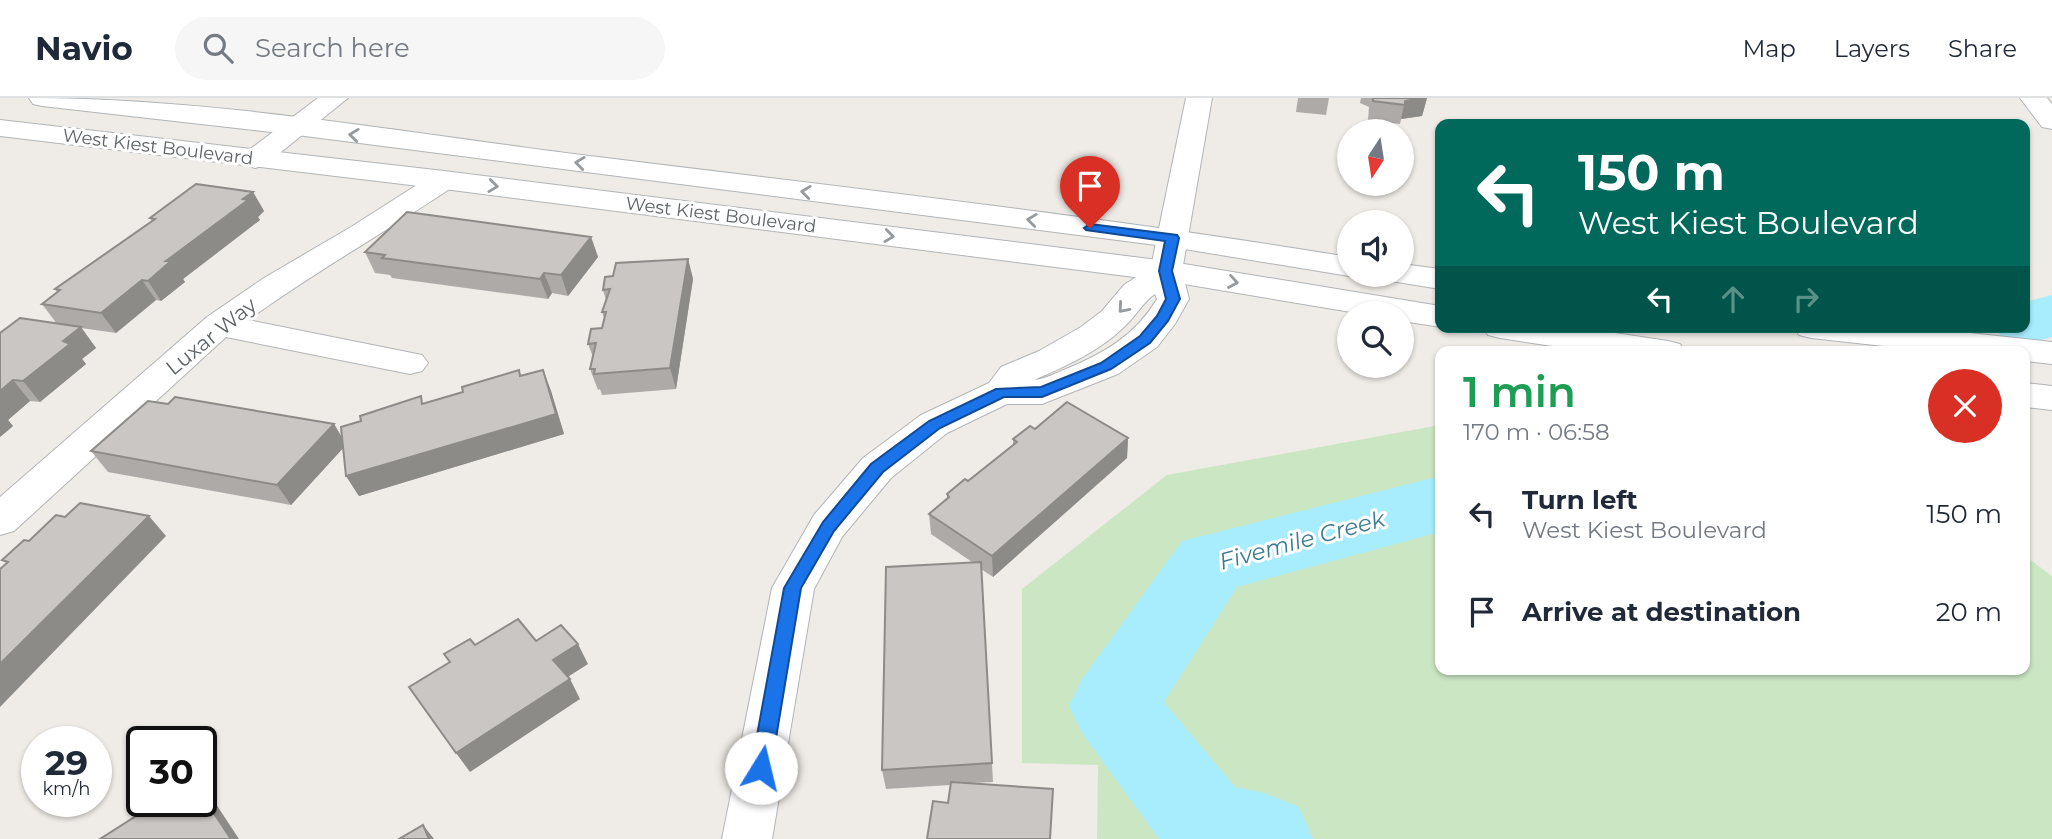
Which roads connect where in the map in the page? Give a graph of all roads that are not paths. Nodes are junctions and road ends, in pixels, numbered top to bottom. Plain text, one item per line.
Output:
1 (42, 98) edge
2 (335, 98) edge
3 (1199, 98) edge
4 (2033, 98) edge
5 (2052, 121) edge
6 (297, 127) junction
7 (0, 128) edge
8 (255, 159) junction
9 (444, 180) junction
10 (1172, 238) junction
11 (1337, 264) edge
12 (1166, 271) junction
13 (1414, 276) edge
14 (1435, 278) edge
15 (1435, 316) edge
16 (219, 326) junction
17 (1540, 333) edge
18 (1867, 333) edge
19 (1628, 346) edge
20 (1987, 346) edge
21 (2030, 351) edge
22 (2052, 353) edge
23 (410, 363) dead end
24 (2030, 396) edge
25 (2052, 398) edge
26 (0, 520) edge
27 (747, 839) edge

1 - 6 main road, West Kiest Boulevard
2 - 6 main road
3 - 10 main road
4 - 5 main road
6 - 8 main road
10 -> 6 main road, West Kiest Boulevard
7 - 8 main road, West Kiest Boulevard
8 - 9 main road, West Kiest Boulevard
9 -> 12 main road, West Kiest Boulevard
9 - 16 main road, Luxar Way
10 - 11 main road, West Kiest Boulevard
10 - 12 main road
12 -> 15 main road, West Kiest Boulevard
12 - 27 main road
13 - 14 main road
16 - 23 main road
16 - 26 main road, Luxar Way
17 - 19 main road
18 - 20 main road
21 - 22 main road
24 - 25 main road

